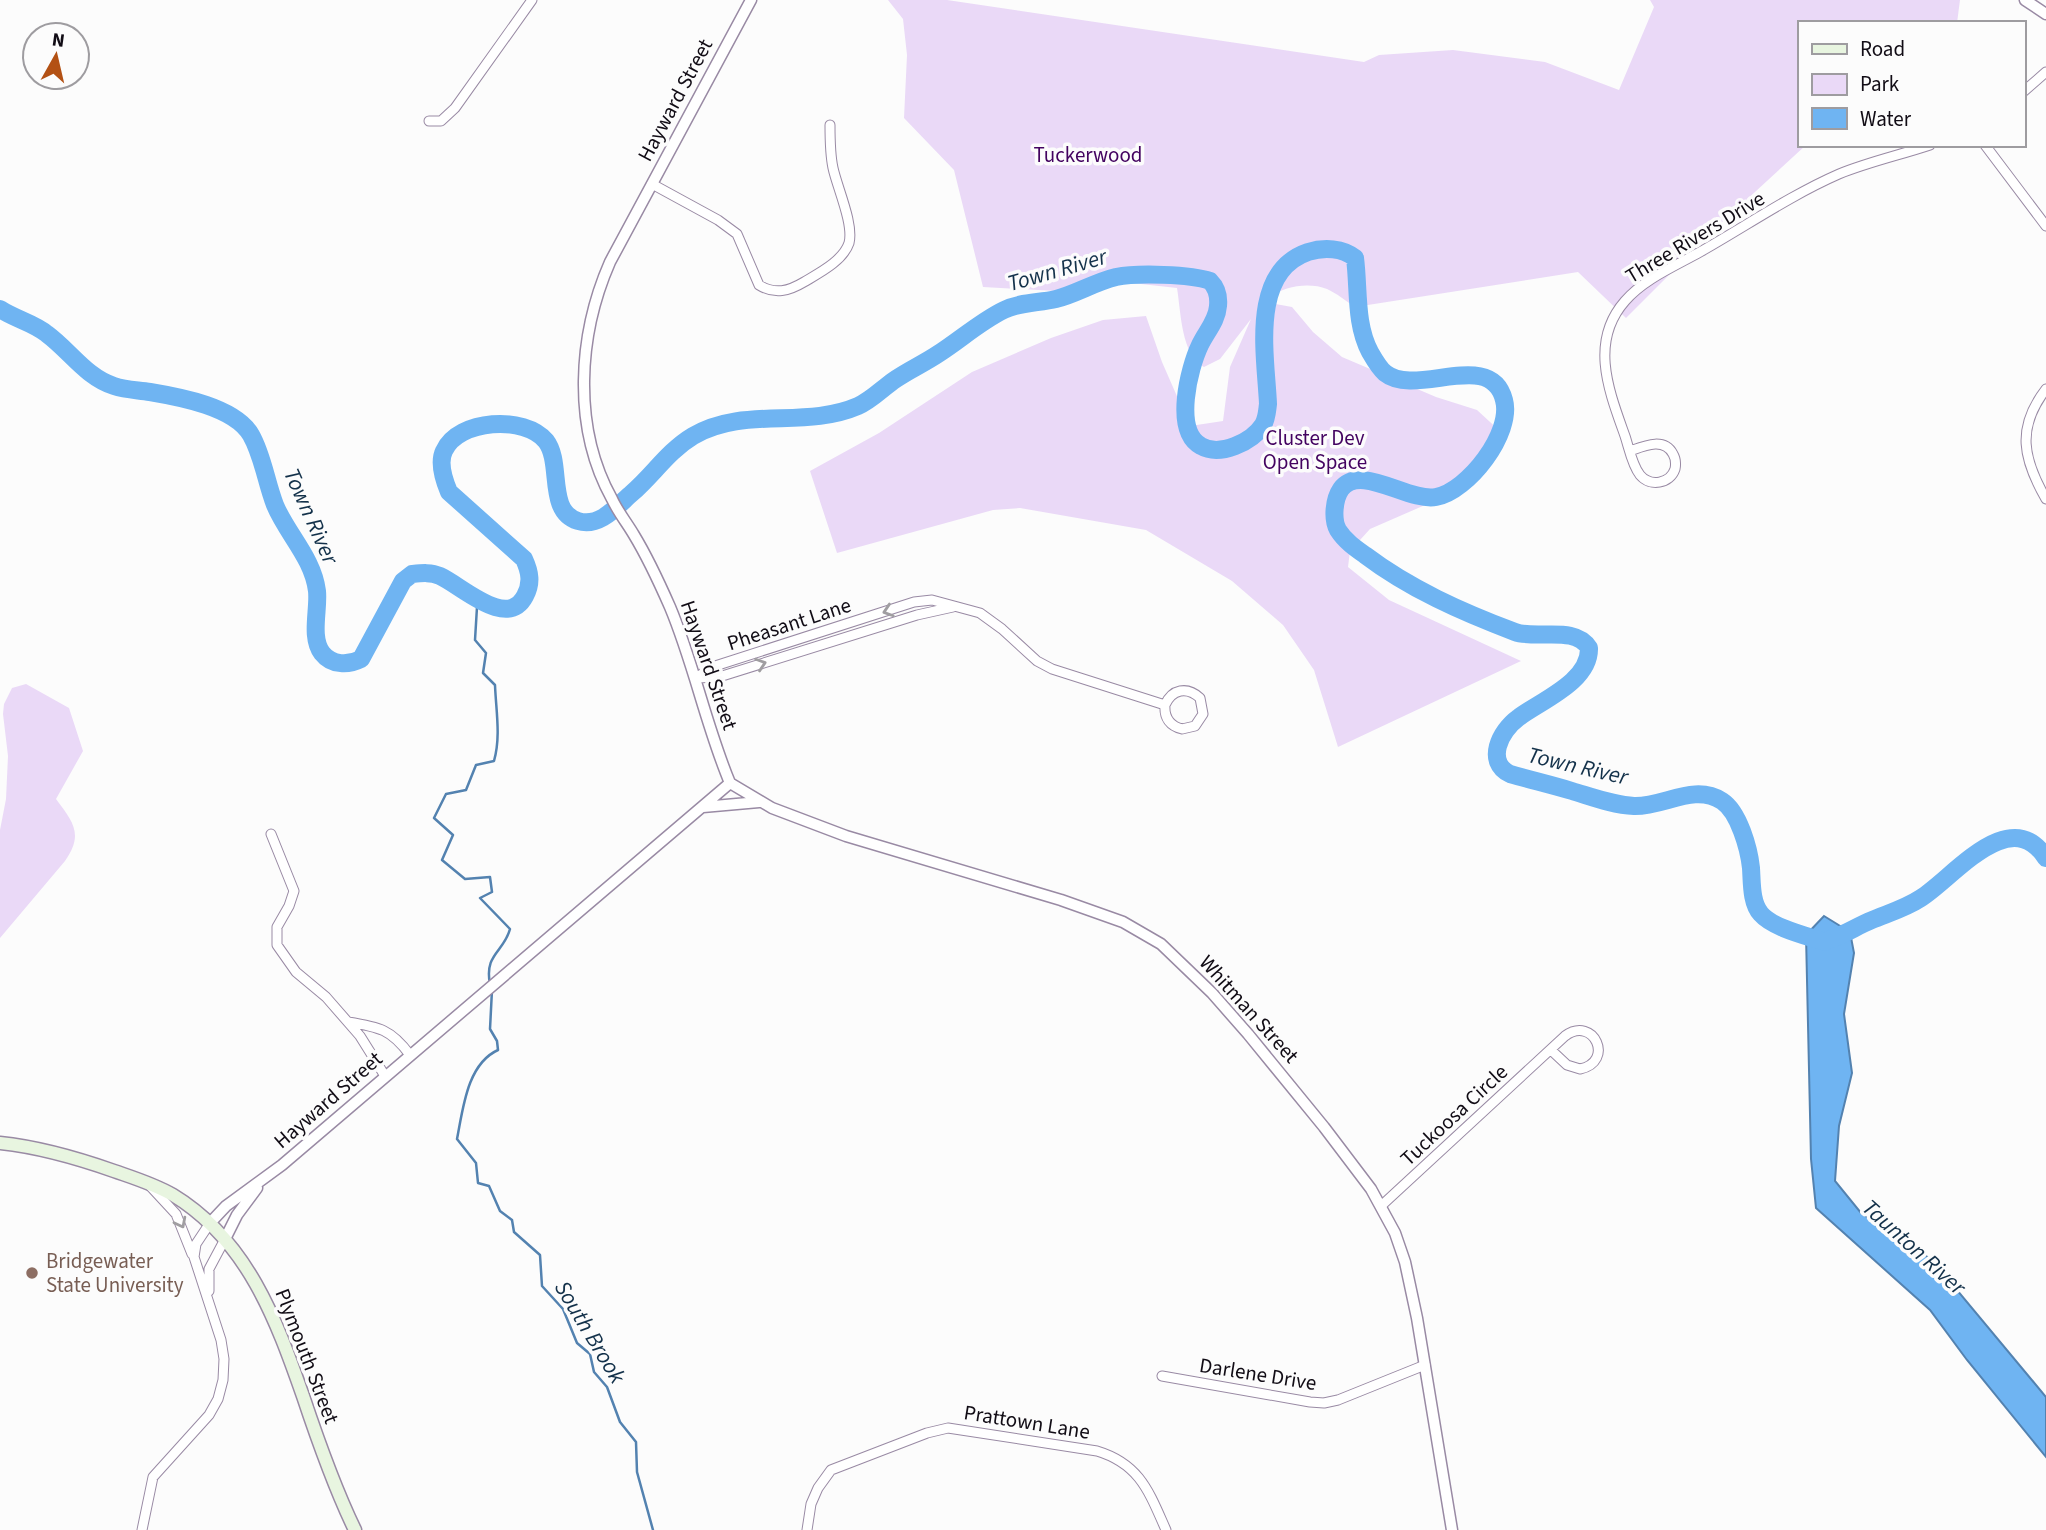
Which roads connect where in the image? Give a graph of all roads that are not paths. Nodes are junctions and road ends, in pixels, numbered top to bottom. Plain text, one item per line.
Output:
1 (533, 0) edge
2 (751, 0) edge
3 (2025, 0) edge
4 (2046, 15) edge
5 (2046, 72) edge
6 (2025, 90) edge
7 (429, 121) dead end
8 (830, 125) dead end
9 (1923, 147) edge
10 (1987, 147) edge
11 (652, 184) junction
12 (2046, 226) edge
13 (2046, 389) edge
14 (1630, 451) junction
15 (2046, 499) edge
16 (953, 607) junction
17 (834, 628) junction
18 (805, 637) junction
19 (838, 639) junction
20 (809, 649) junction
21 (695, 678) junction
22 (1165, 705) junction
23 (730, 783) junction
24 (759, 802) junction
25 (703, 807) junction
26 (271, 834) dead end
27 (348, 1022) junction
28 (1551, 1050) junction
29 (410, 1055) junction
30 (385, 1076) junction
31 (0, 1143) edge
32 (262, 1181) junction
33 (148, 1183) junction
34 (1381, 1206) junction
35 (209, 1223) junction
36 (225, 1239) junction
37 (198, 1273) junction
38 (210, 1299) junction
39 (1425, 1365) junction
40 (1162, 1376) dead end
41 (142, 1530) edge
42 (355, 1530) edge
43 (807, 1530) edge
44 (1166, 1530) edge
45 (1452, 1530) edge

1 - 7 street
2 - 11 street, Hayward Street
3 - 4 street
5 - 6 street
8 - 11 street
9 - 14 street, Three Rivers Drive
10 - 12 street
11 - 21 street, Hayward Street
13 - 15 street
14 - 14 street, Three Rivers Drive
16 -> 17 street, Pheasant Lane
16 - 19 street, Pheasant Lane
16 - 22 street, Pheasant Lane
17 - 18 street, Pheasant Lane
17 - 19 street
18 - 20 street
18 - 21 street, Pheasant Lane
19 - 20 street, Pheasant Lane
21 -> 20 street, Pheasant Lane
21 - 23 street, Hayward Street
22 - 22 street
23 - 24 street, Whitman Street
23 - 25 street, Hayward Street
24 - 25 street
24 - 34 street, Whitman Street
25 - 29 street, Hayward Street
26 - 27 street
27 - 29 street
27 - 30 street
28 - 28 street, Tuckoosa Circle
28 - 34 street, Tuckoosa Circle
29 - 30 street, Hayward Street
30 - 32 street, Hayward Street
31 - 33 main road, Plymouth Street
32 - 35 street, Hayward Street
32 - 36 street, Hayward Street
33 - 35 main road, Plymouth Street
33 -> 37 street
34 - 39 street, Whitman Street
35 - 36 main road, Plymouth Street
35 - 37 street
36 - 38 street
36 - 42 main road, Plymouth Street
37 - 38 street
38 - 41 street
39 - 40 street, Darlene Drive
39 - 45 street, Whitman Street
43 - 44 street, Prattown Lane

